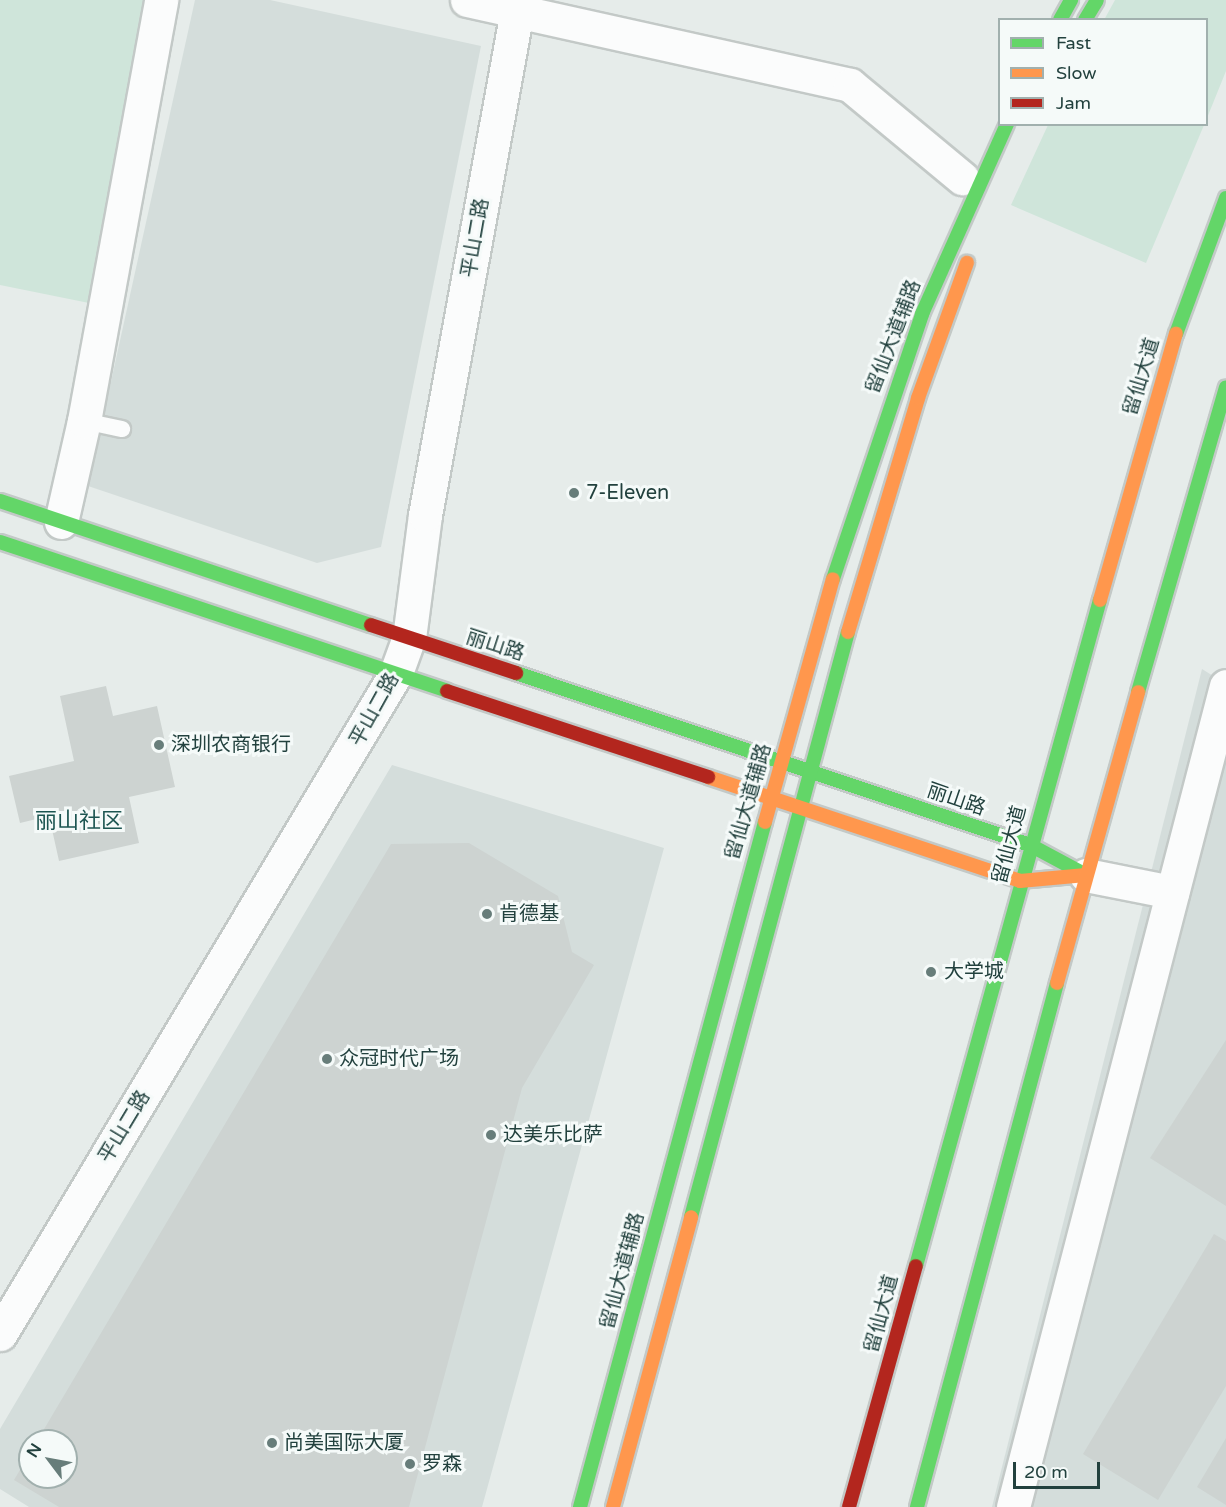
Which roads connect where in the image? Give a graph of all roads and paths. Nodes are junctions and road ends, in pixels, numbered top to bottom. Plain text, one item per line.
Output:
1 (161, 0) edge
2 (467, 0) edge
3 (1071, 0) edge
4 (1096, 0) edge
5 (518, 5) edge
6 (1061, 18) edge
7 (1086, 18) edge
8 (1006, 126) edge
9 (962, 178) dead end
10 (1226, 198) edge
11 (975, 245) dead end
12 (1226, 387) edge
13 (84, 421) junction
14 (122, 429) dead end
15 (0, 501) edge
16 (61, 522) junction
17 (0, 542) edge
18 (409, 638) junction
19 (396, 673) junction
20 (1226, 686) edge
21 (780, 762) junction
22 (810, 771) junction
23 (770, 798) junction
24 (799, 808) junction
25 (1030, 845) junction
26 (1086, 874) junction
27 (1020, 880) junction
28 (1172, 892) junction
29 (0, 1334) edge
30 (580, 1507) edge
31 (613, 1507) edge
32 (849, 1507) edge
33 (917, 1507) edge
34 (1012, 1507) edge

1 - 13 street
2 - 5 street
3 - 6 main road
4 - 7 main road
5 - 9 street
5 - 18 street, 平山二路
8 - 21 main road, 留仙大道辅路
10 - 25 main road, 留仙大道
11 - 22 main road, 留仙大道辅路
12 - 26 main road
13 - 14 lane
13 - 16 street
15 - 16 main road, 丽山路
16 - 18 main road, 丽山路
17 - 19 main road
18 - 19 street, 平山二路
18 - 21 main road, 丽山路
19 - 23 main road
19 - 29 street, 平山二路
20 - 28 street
21 - 22 main road, 丽山路
21 - 23 main road, 留仙大道辅路
22 - 24 main road, 留仙大道辅路
22 - 25 main road, 丽山路
23 - 24 main road
23 - 30 main road, 留仙大道辅路
24 - 27 main road
24 - 31 main road, 留仙大道辅路
25 - 26 main road, 丽山路
25 - 27 main road, 留仙大道
26 - 27 main road
26 - 28 street
26 - 33 main road
27 - 32 main road, 留仙大道
28 - 34 street

